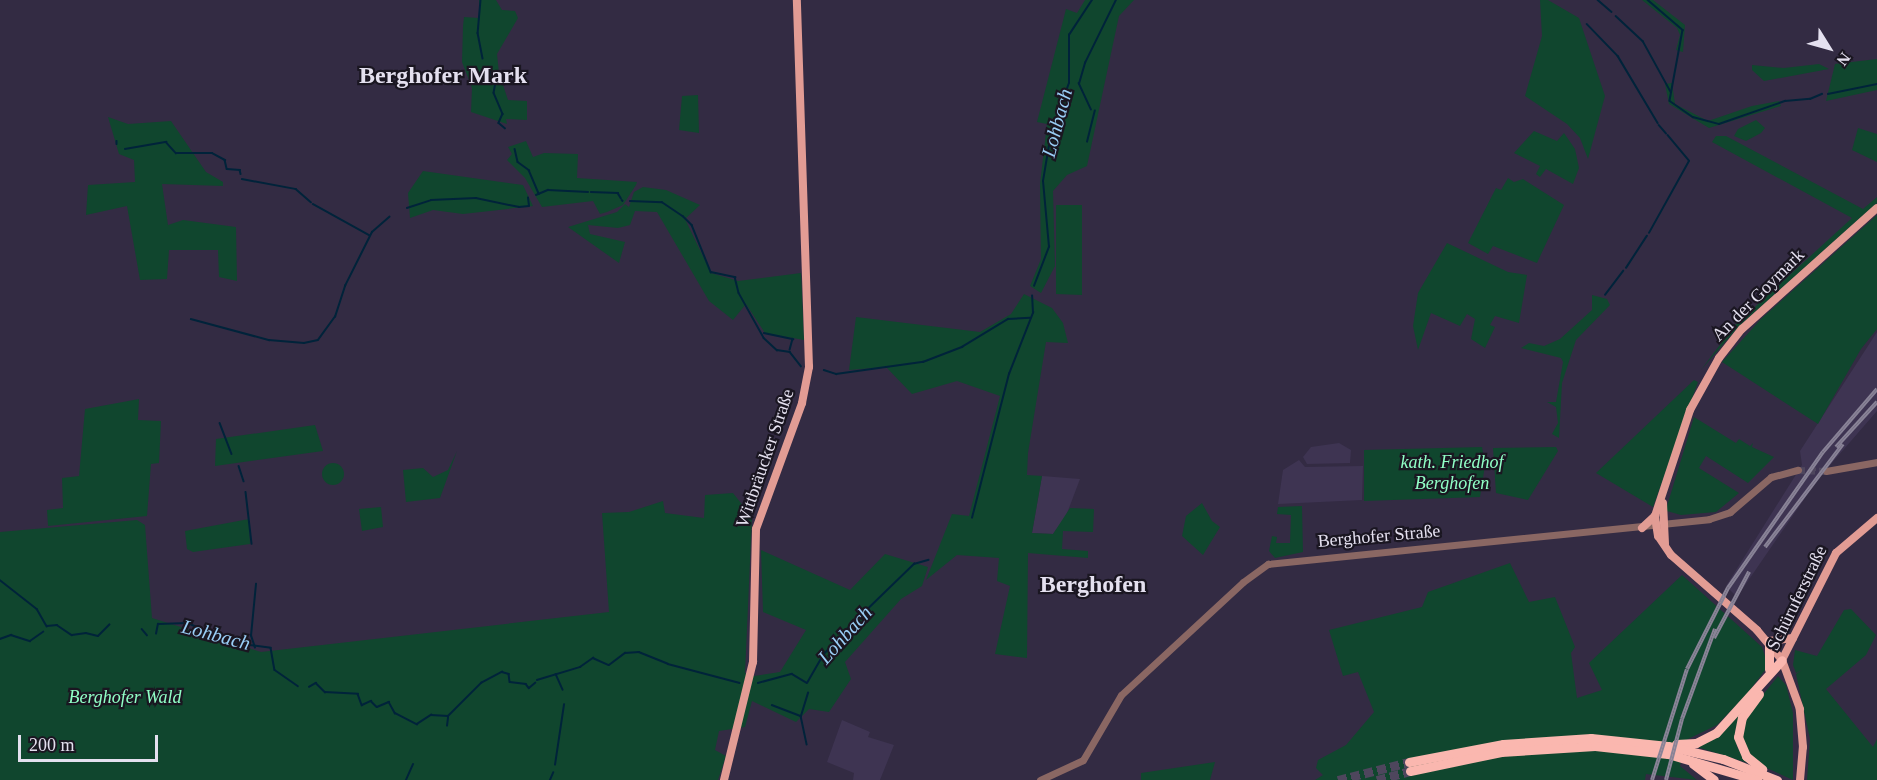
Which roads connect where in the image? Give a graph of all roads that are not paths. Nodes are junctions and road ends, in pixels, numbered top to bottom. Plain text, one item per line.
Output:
1 (796, 0) edge
2 (1877, 208) edge
3 (1877, 462) edge
4 (1798, 470) tunnel mouth
5 (1826, 471) tunnel mouth
6 (1664, 493) junction
7 (1655, 516) junction
8 (1877, 518) edge
9 (1660, 526) junction
10 (1642, 528) junction
11 (1793, 638) junction
12 (1769, 641) junction
13 (1782, 660) junction
14 (1769, 671) junction
15 (1642, 742) junction
16 (1668, 754) junction
17 (1057, 778) edge
18 (724, 780) edge
19 (1040, 780) edge
20 (1714, 780) edge
21 (1757, 780) edge
22 (1777, 780) edge
23 (1782, 780) edge
24 (1800, 780) edge

1 - 18 main road, Wittbräucker Straße
2 - 6 main road, An der Goymark
3 - 5 street
4 - 9 street, Berghofer Straße
6 - 7 main road, An der Goymark
6 - 9 main road, An der Goymark
7 - 9 main road, An der Goymark
7 - 10 main road
8 - 11 main road, Schüruferstraße
9 - 10 street, Berghofer Straße
9 - 12 main road, An der Goymark
10 - 17 street, Berghofer Straße
11 - 12 main road
11 - 13 main road, Schüruferstraße
12 - 13 main road, An der Goymark
12 - 14 highway
13 - 14 highway
13 - 23 highway
13 - 24 main road, Schüruferstraße
14 - 15 highway
15 - 16 highway
15 - 22 highway
16 - 20 highway
16 - 21 highway
17 - 19 street, Berghofer Straße

